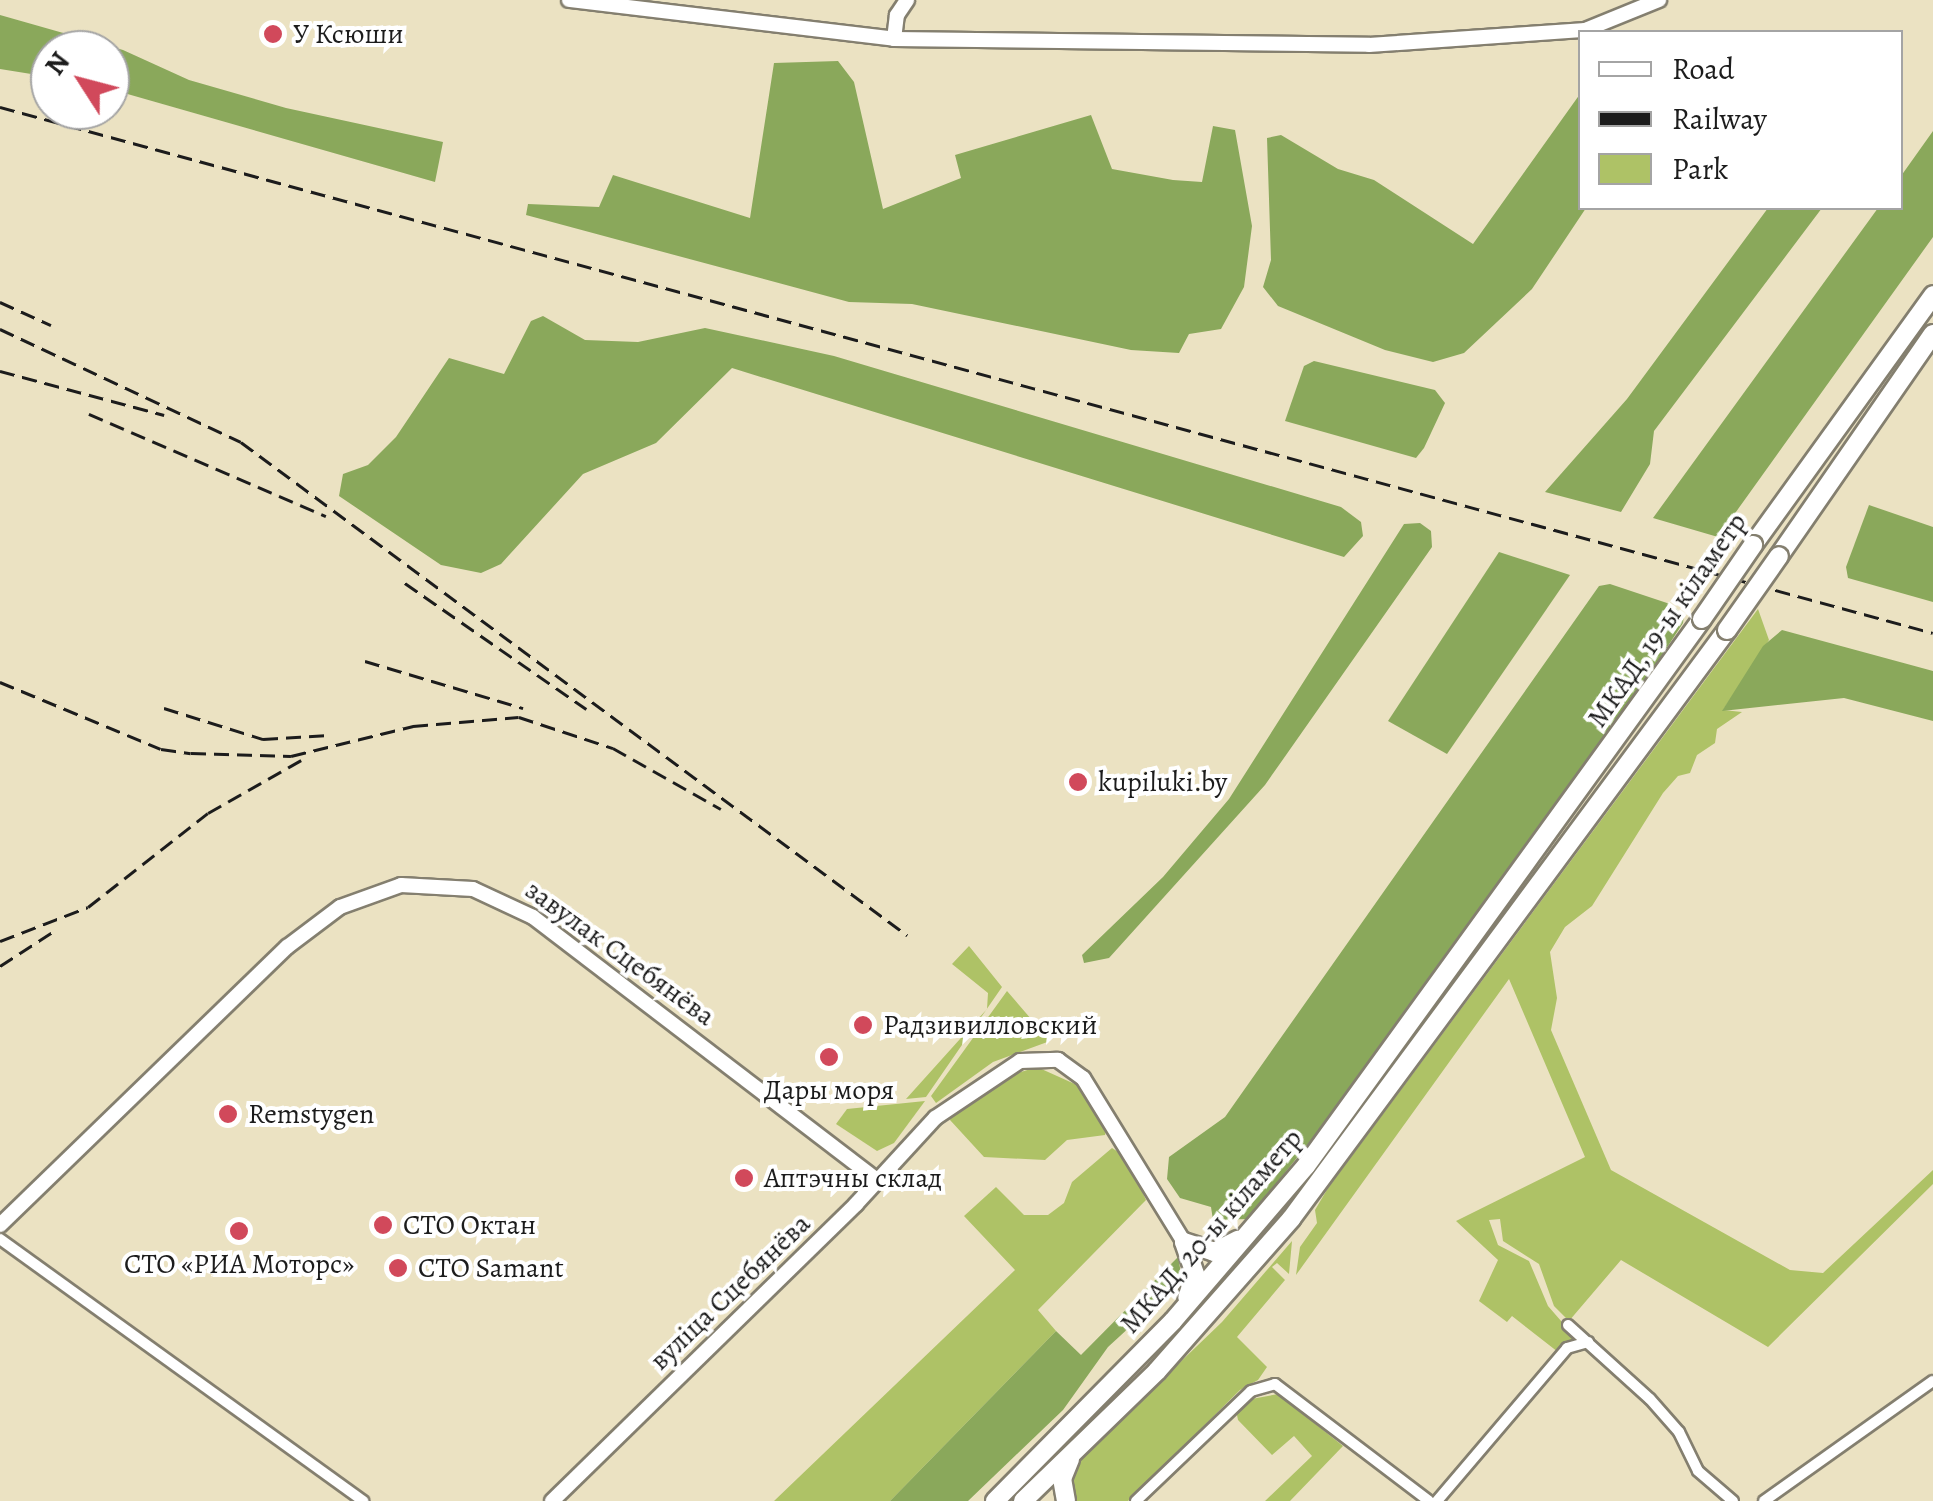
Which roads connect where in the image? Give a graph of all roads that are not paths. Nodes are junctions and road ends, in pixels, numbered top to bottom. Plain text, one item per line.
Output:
1 (569, 0) edge
2 (907, 0) edge
3 (1659, 0) edge
4 (612, 3) edge
5 (1585, 30) edge
6 (1578, 31) edge
7 (894, 39) junction
8 (1933, 295) edge
9 (1933, 334) edge
10 (1447, 978) joint
11 (1464, 991) joint
12 (877, 1180) junction
13 (0, 1225) edge
14 (1252, 1232) junction
15 (0, 1239) edge
16 (1184, 1242) junction
17 (1174, 1321) junction
18 (1568, 1326) dead end
19 (1591, 1342) junction
20 (1933, 1381) edge
21 (1074, 1451) junction
22 (363, 1501) edge
23 (552, 1501) edge
24 (995, 1501) edge
25 (1023, 1501) edge
26 (1066, 1501) edge
27 (1136, 1501) edge
28 (1429, 1501) edge
29 (1437, 1501) edge
30 (1733, 1501) edge
31 (1764, 1501) edge

1 - 4 street
2 - 7 street
3 - 5 street
4 - 7 street
6 - 7 street
8 - 10 highway, МКАД, 19-ы кіламетр, bridge
9 - 11 highway, МКАД, 19-ы кіламетр, bridge
10 - 14 highway, МКАД, 20-ы кіламетр
11 - 21 highway, МКАД, 20-ы кіламетр
12 - 13 street, завулак Сцебянёва
12 - 16 street, вуліца Сцебянёва
12 - 23 street, вуліца Сцебянёва
14 - 16 highway
14 - 17 highway, МКАД, 20-ы кіламетр
15 - 22 street
16 - 17 highway
17 - 24 highway, МКАД, 20-ы кіламетр
18 - 19 street
19 - 29 street
19 - 30 street
20 - 31 street
21 - 25 highway, МКАД, 20-ы кіламетр
21 - 26 highway
27 - 28 street

